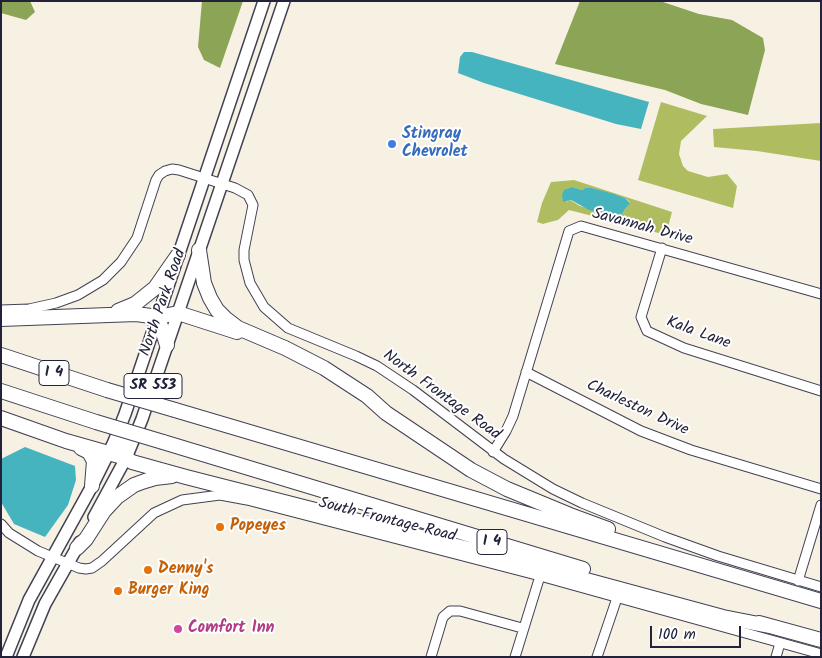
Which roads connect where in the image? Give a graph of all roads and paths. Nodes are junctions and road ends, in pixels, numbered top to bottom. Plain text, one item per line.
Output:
1 (264, 1) edge
2 (284, 1) edge
3 (204, 179) junction
4 (221, 184) junction
5 (662, 248) junction
6 (199, 250) junction
7 (178, 255) junction
8 (821, 294) edge
9 (1, 310) edge
10 (178, 313) junction
11 (107, 315) junction
12 (158, 317) junction
13 (1, 320) edge
14 (167, 345) junction
15 (1, 355) edge
16 (526, 372) junction
17 (1, 391) edge
18 (821, 392) edge
19 (380, 408) junction
20 (1, 418) edge
21 (118, 431) junction
22 (66, 441) junction
23 (493, 452) junction
24 (108, 454) junction
25 (126, 458) junction
26 (186, 477) junction
27 (92, 486) junction
28 (821, 489) edge
29 (821, 505) edge
30 (1, 524) edge
31 (77, 548) junction
32 (657, 552) junction
33 (52, 557) junction
34 (68, 564) junction
35 (540, 576) junction
36 (798, 581) junction
37 (821, 587) edge
38 (617, 598) junction
39 (821, 601) edge
40 (768, 626) junction
41 (522, 628) junction
42 (821, 640) edge
43 (780, 643) junction
44 (821, 654) edge
45 (6, 657) edge
46 (23, 657) edge
47 (431, 657) edge
48 (514, 657) edge
49 (598, 657) edge
50 (776, 657) edge

1 - 3 main road, North Park Road
2 - 4 main road, North Park Road
3 - 4 street, North Frontage Road
3 - 7 main road, North Park Road / SR 553
3 - 9 street, North Frontage Road
4 - 6 main road, North Park Road / SR 553
4 - 23 street, North Frontage Road
5 - 8 street, Savannah Drive
5 - 16 street, Savannah Drive
5 - 18 street, Kala Lane
6 - 10 main road, North Park Road / SR 553
6 - 19 highway
7 - 11 highway
7 - 12 main road, North Park Road / SR 553
10 - 12 highway
10 - 14 main road, North Park Road / SR 553
10 - 19 highway
11 - 12 highway
11 - 13 highway
12 - 14 highway
12 - 21 main road, North Park Road / SR 553
14 - 25 main road, North Park Road / SR 553
15 - 32 highway, I 4, bridge
16 - 23 street
16 - 28 street, Charleston Drive
17 - 40 highway, I 4, bridge
19 - 32 highway
20 - 22 highway
21 - 24 main road, North Park Road / SR 553
21 - 25 highway
22 - 24 highway
22 - 27 highway
23 - 36 street, North Frontage Road
24 - 25 highway
24 - 27 main road, North Park Road / SR 553
25 - 26 highway
25 - 31 main road, North Park Road / SR 553
26 - 31 highway
26 - 40 highway
27 - 33 main road, North Park Road / SR 553
29 - 36 street
30 - 33 street, South Frontage Road
31 - 34 main road, North Park Road / SR 553
32 - 39 highway, I 4
33 - 34 street, South Frontage Road
33 - 45 main road, North Park Road / SR 553
34 - 35 street, South Frontage Road
34 - 46 main road, North Park Road / SR 553
35 - 38 street, South Frontage Road
35 - 41 street
36 - 37 street, North Frontage Road
38 - 43 street, South Frontage Road
38 - 49 street
40 - 42 highway, I 4
41 - 47 street
41 - 48 street
43 - 44 street, South Frontage Road
43 - 50 street

